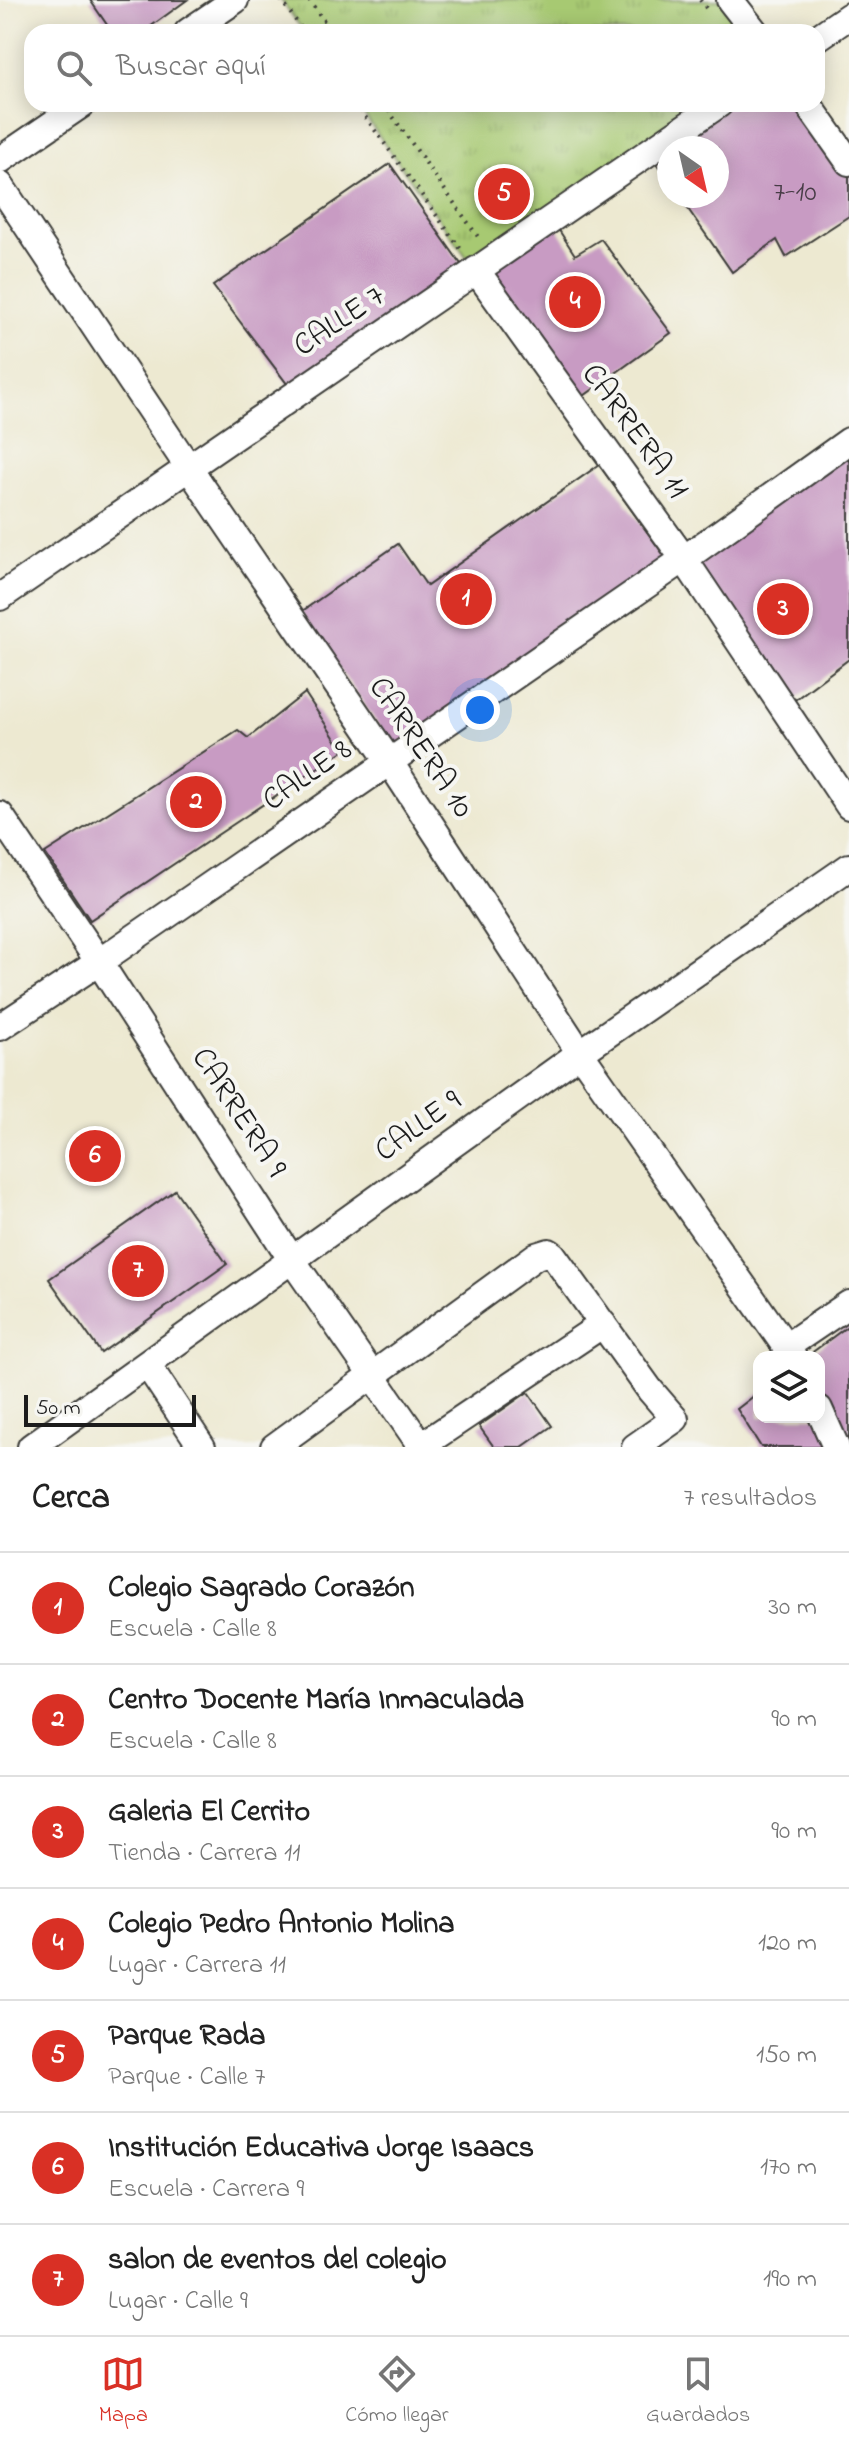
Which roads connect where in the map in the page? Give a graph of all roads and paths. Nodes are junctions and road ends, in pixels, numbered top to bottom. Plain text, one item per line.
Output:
1 (235, 0) edge
2 (281, 0) edge
3 (309, 0) edge
4 (730, 0) edge
5 (849, 16) edge
6 (200, 24) edge
7 (298, 24) edge
8 (326, 24) edge
9 (749, 24) edge
10 (825, 32) edge
11 (70, 112) edge
12 (362, 112) edge
13 (390, 112) edge
14 (707, 112) edge
15 (814, 112) edge
16 (0, 160) edge
17 (849, 162) edge
18 (0, 185) edge
19 (482, 238) dead end
20 (476, 270) junction
21 (849, 441) edge
22 (189, 468) junction
23 (684, 559) junction
24 (0, 597) edge
25 (389, 761) junction
26 (849, 806) edge
27 (0, 815) edge
28 (849, 867) edge
29 (99, 962) junction
30 (0, 1027) edge
31 (580, 1053) junction
32 (292, 1260) junction
33 (849, 1304) edge
34 (603, 1324) junction
35 (790, 1351) edge
36 (147, 1364) junction
37 (373, 1376) junction
38 (825, 1422) edge
39 (421, 1446) edge
40 (31, 1447) edge
41 (202, 1447) edge
42 (274, 1447) edge
43 (635, 1447) edge
44 (836, 1447) edge

1 - 6 street
2 - 7 path
3 - 8 path
4 - 9 street
5 - 10 street
11 - 16 street
12 - 20 path
13 - 19 path
14 - 20 street, CALLE 7
15 - 17 street
18 - 22 street, CARRERA 10
20 - 22 street, CALLE 7
20 - 23 street, CARRERA 11
21 - 23 street, CALLE 8
22 - 24 street, CALLE 7
22 - 25 street, CARRERA 10
23 - 25 street, CALLE 8
23 - 26 street, CARRERA 11
25 - 29 street, CALLE 8
25 - 31 street, CARRERA 10
27 - 29 street, CARRERA 9
28 - 31 street, CALLE 9
29 - 30 street, CALLE 8
29 - 32 street, CARRERA 9
31 - 32 street, CALLE 9
31 - 35 street, CARRERA 10
32 - 36 street, CALLE 9
32 - 37 street, CARRERA 9
33 - 35 street
34 - 37 street
34 - 39 street
34 - 43 street
36 - 40 street, CALLE 9
36 - 41 street
37 - 39 street, CARRERA 9
37 - 42 street
38 - 44 street

